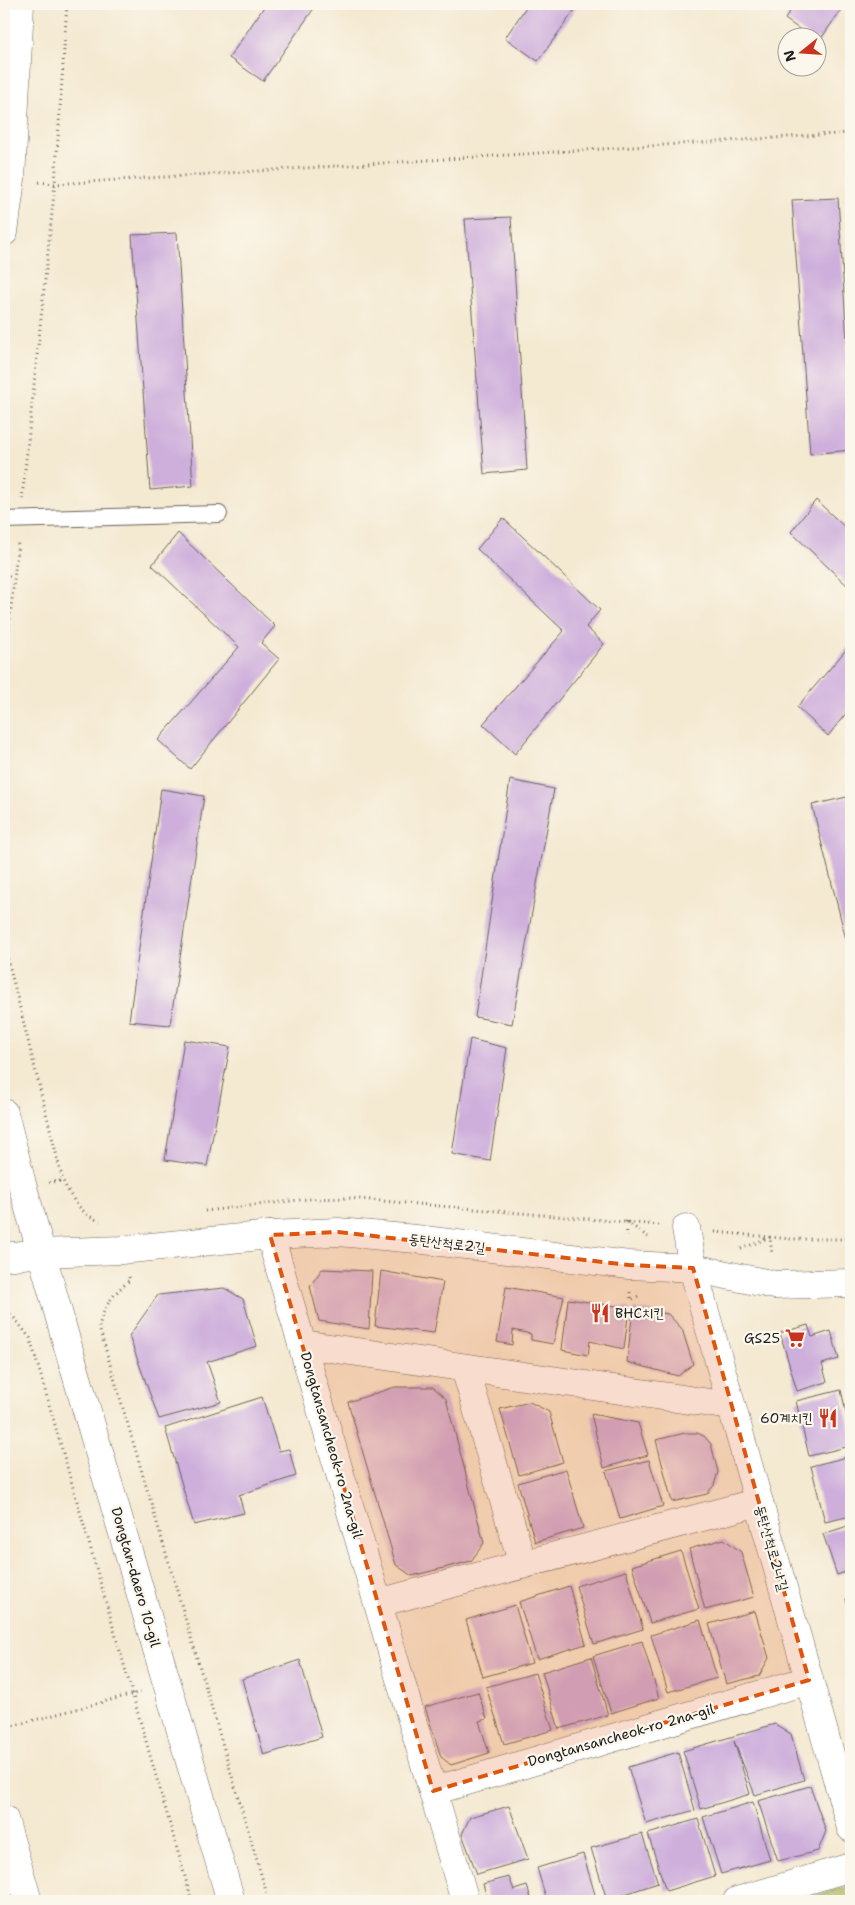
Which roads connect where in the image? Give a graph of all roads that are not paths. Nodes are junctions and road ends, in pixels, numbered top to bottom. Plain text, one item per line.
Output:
1 (20, 4) edge
2 (4, 232) edge
3 (219, 514) dead end
4 (12, 520) edge
5 (4, 1113) edge
6 (686, 1228) road end
7 (270, 1234) junction
8 (41, 1253) junction
9 (4, 1257) edge
10 (693, 1268) junction
11 (851, 1283) edge
12 (302, 1344) junction
13 (464, 1368) junction
14 (731, 1406) junction
15 (759, 1502) junction
16 (523, 1565) junction
17 (378, 1604) junction
18 (809, 1680) junction
19 (433, 1791) junction
20 (4, 1819) edge
21 (851, 1828) edge
22 (851, 1867) edge
23 (28, 1901) edge
24 (231, 1901) edge
25 (466, 1901) edge
26 (737, 1901) edge

1 - 2 street
3 - 4 lane
5 - 8 street, Dongtan-daero 10-gil
6 - 10 street, 동탄산척로2나길
7 - 8 street, 동탄산척로2길
7 - 10 street, 동탄산척로2길
7 - 12 street, Dongtansancheok-ro 2na-gil
8 - 9 street, 동탄산척로2길
8 - 24 street, Dongtan-daero 10-gil
10 - 11 street, 동탄산척로2길
10 - 14 street, 동탄산척로2나길
12 - 13 street, Dongtansancheok-ro 2na-gil
12 - 17 street, Dongtansancheok-ro 2na-gil
13 - 14 street, Dongtansancheok-ro 2na-gil
13 - 16 street
14 - 15 street, 동탄산척로2나길
15 - 16 street
15 - 18 street, 동탄산척로2나길
16 - 17 street
17 - 19 street, Dongtansancheok-ro 2na-gil
18 - 19 street, Dongtansancheok-ro 2na-gil
18 - 21 street, 동탄산척로2나길
19 - 25 street, Dongtansancheok-ro 2na-gil
20 - 23 street
22 - 26 street

